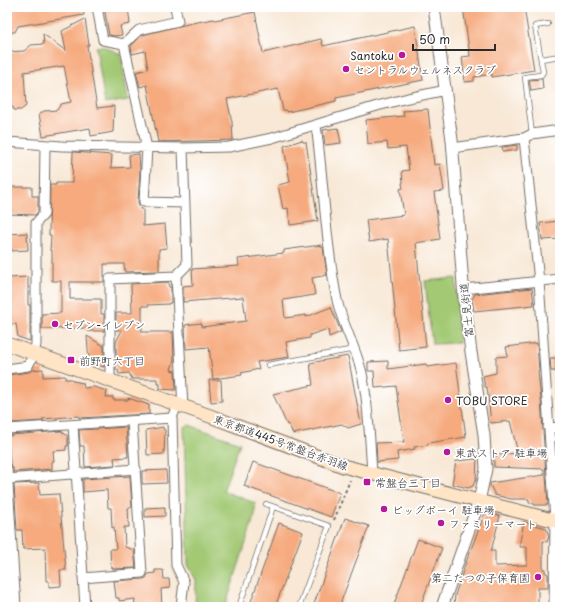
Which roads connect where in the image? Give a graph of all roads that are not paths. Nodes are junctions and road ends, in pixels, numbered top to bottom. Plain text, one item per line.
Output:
1 (97, 7) edge
2 (175, 7) edge
3 (434, 7) edge
4 (548, 24) dead end
5 (124, 44) junction
6 (560, 56) edge
7 (541, 59) junction
8 (446, 90) junction
9 (316, 125) junction
10 (560, 130) edge
11 (528, 136) junction
12 (7, 142) edge
13 (45, 145) junction
14 (147, 148) junction
15 (183, 148) junction
16 (452, 148) junction
17 (185, 203) junction
18 (176, 276) junction
19 (560, 279) edge
20 (539, 281) junction
21 (464, 289) junction
22 (7, 344) edge
23 (354, 349) junction
24 (34, 354) junction
25 (268, 365) dead end
26 (7, 369) edge
27 (110, 381) junction
28 (180, 406) junction
29 (172, 418) junction
30 (132, 421) junction
31 (72, 425) junction
32 (548, 427) junction
33 (560, 428) edge
34 (7, 429) edge
35 (7, 469) edge
36 (136, 469) junction
37 (76, 473) junction
38 (372, 474) junction
39 (7, 479) edge
40 (479, 501) junction
41 (266, 504) dead end
42 (273, 507) junction
43 (557, 521) edge
44 (83, 578) junction
45 (16, 607) edge
46 (85, 607) edge
47 (181, 607) edge
48 (239, 607) edge
49 (300, 607) edge
50 (442, 607) edge
51 (554, 607) edge

1 - 5 street
2 - 5 street
3 - 8 street, 富士見街道
4 - 7 lane
5 - 14 street
6 - 7 lane
7 - 11 lane
8 - 9 street
8 - 16 street, 富士見街道
9 - 15 street
9 - 23 street
10 - 11 street
11 - 16 street
11 - 20 street
12 - 13 street
13 - 14 street
13 - 24 street
14 - 15 street
14 - 17 street
15 - 17 street
16 - 21 street, 富士見街道
17 - 18 street
18 - 27 street
18 - 28 street
19 - 20 street
20 - 21 street
20 - 32 street
21 - 40 street, 富士見街道
22 - 24 main road, 東京都道445号常盤台赤羽線
23 - 25 lane
23 - 38 street
24 - 26 street
24 - 27 main road, 東京都道445号常盤台赤羽線
27 - 28 main road, 東京都道445号常盤台赤羽線
28 - 29 street
28 - 38 main road, 東京都道445号常盤台赤羽線
29 - 30 street
29 - 47 street
30 - 31 street
30 - 36 street
31 - 34 street
31 - 37 street
32 - 33 street
32 - 43 street
35 - 39 street
36 - 37 street
36 - 44 street
37 - 39 street
37 - 44 street
38 - 40 main road, 東京都道445号常盤台赤羽線
39 - 45 street
40 - 43 main road, 東京都道445号常盤台赤羽線
40 - 50 street, 富士見街道
41 - 42 lane
42 - 48 lane
42 - 49 lane
43 - 51 street
44 - 46 street

